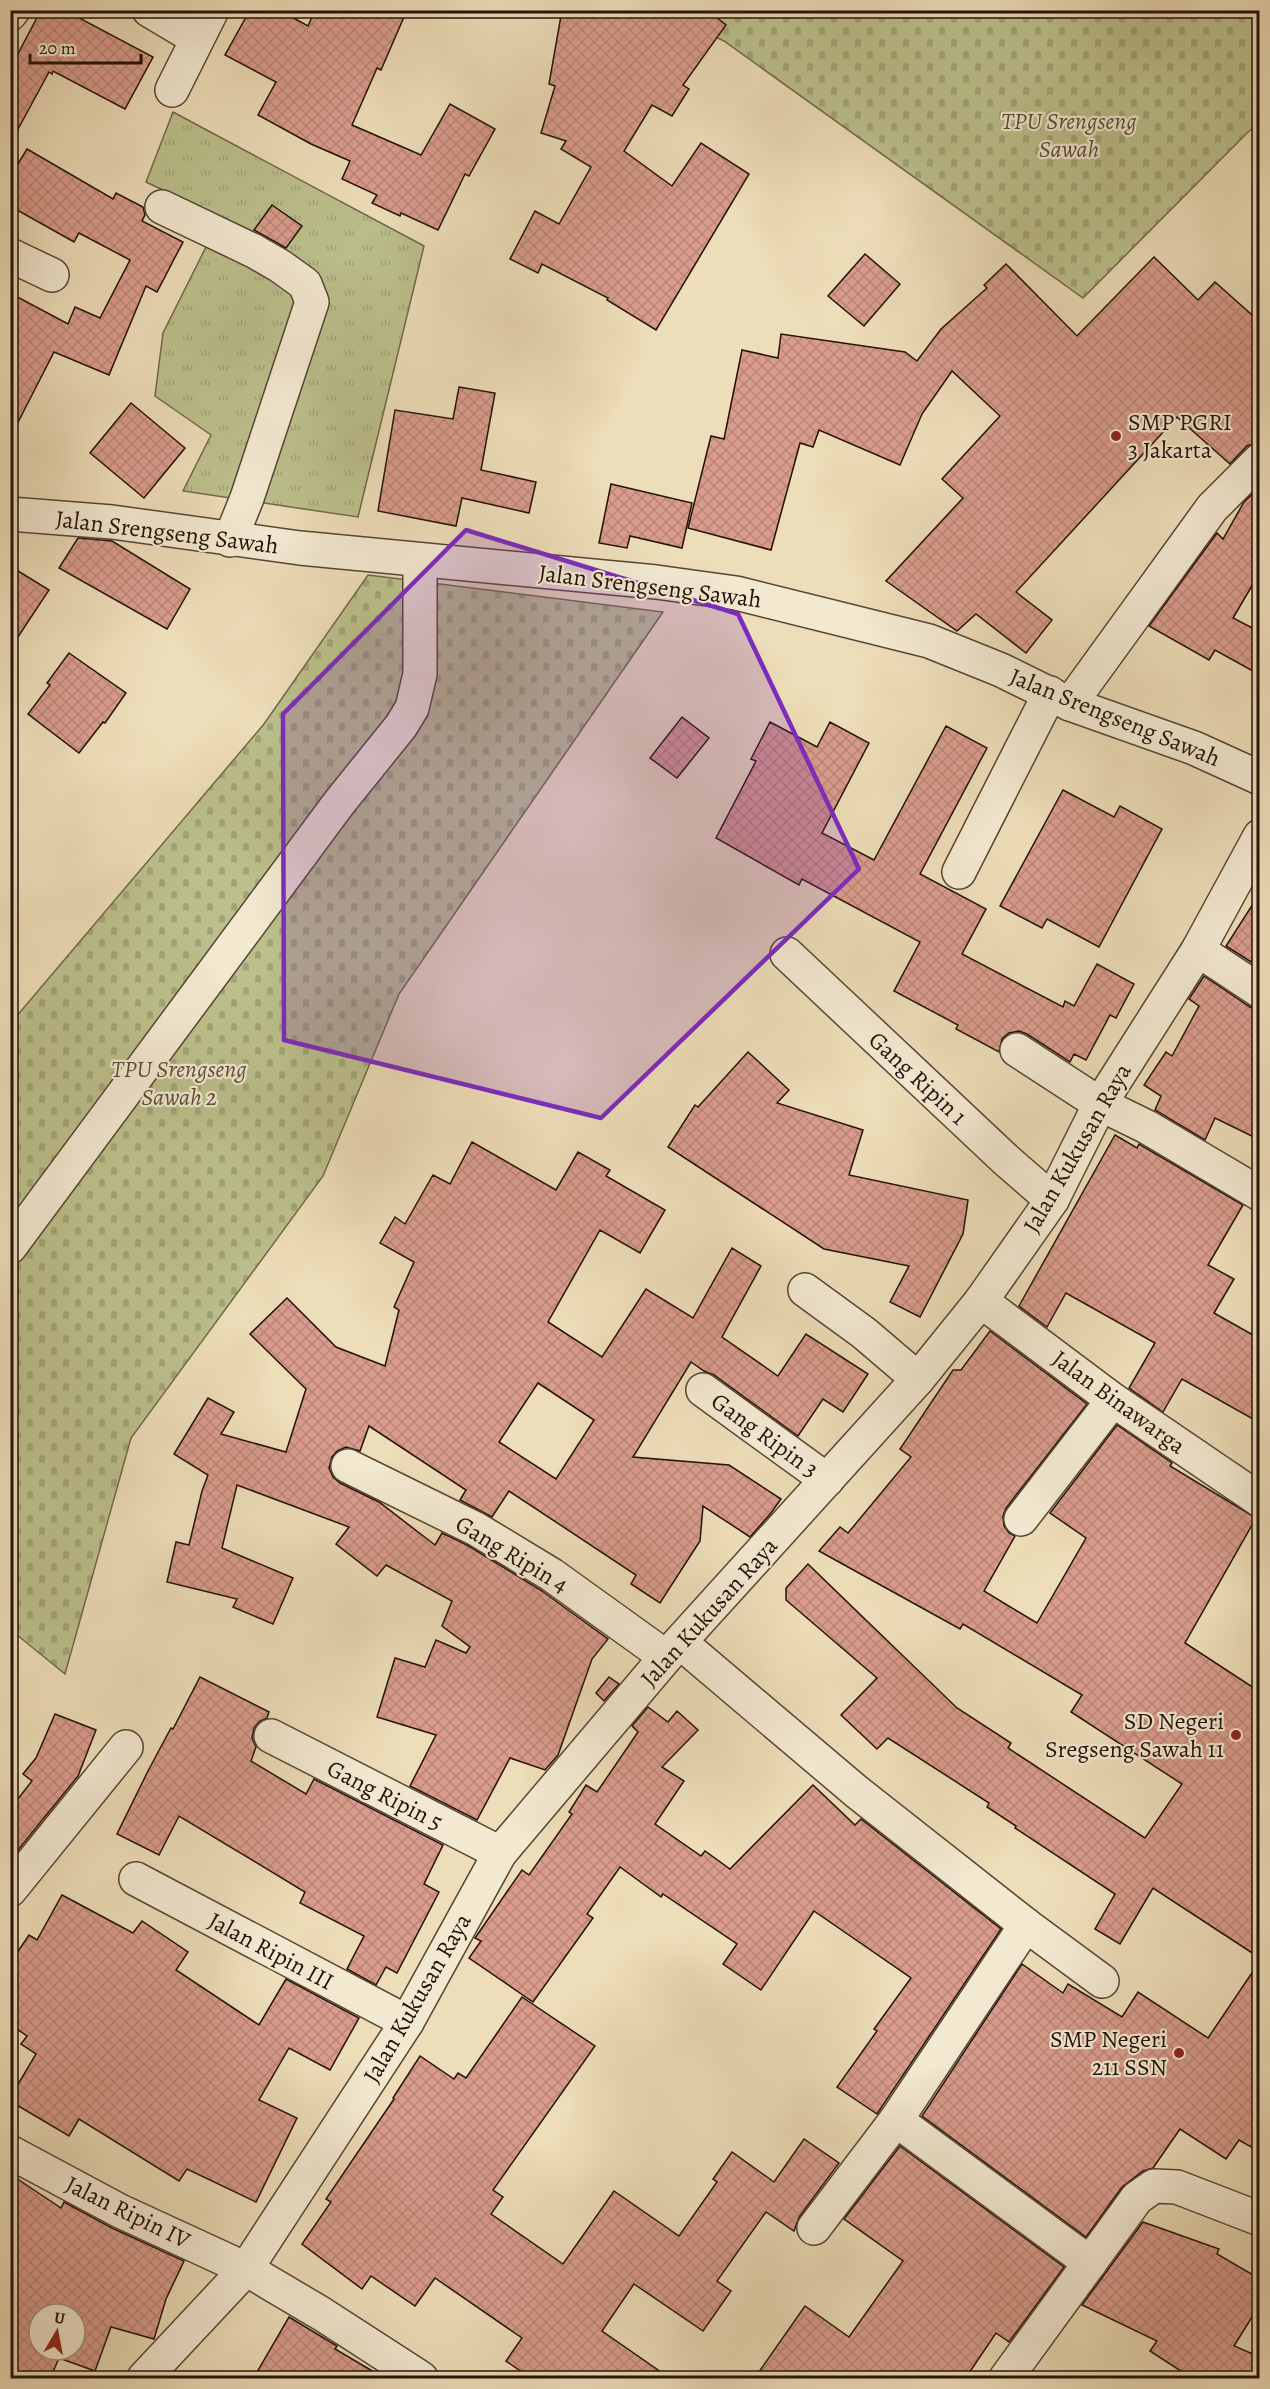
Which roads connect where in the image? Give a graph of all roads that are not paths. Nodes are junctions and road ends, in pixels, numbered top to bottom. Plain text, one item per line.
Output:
1 (149, 10) edge
2 (204, 24) edge
3 (172, 90) dead end
4 (162, 207) dead end
5 (10, 255) edge
6 (52, 275) dead end
7 (1260, 460) edge
8 (10, 514) edge
9 (230, 540) junction
10 (420, 560) junction
11 (1060, 699) junction
12 (1260, 778) edge
13 (1260, 836) edge
14 (959, 872) dead end
15 (1198, 950) junction
16 (787, 954) dead end
17 (1260, 991) edge
18 (1017, 1050) dead end
19 (1100, 1104) junction
20 (1260, 1194) edge
21 (1052, 1200) junction
22 (10, 1247) edge
23 (805, 1290) dead end
24 (981, 1301) junction
25 (918, 1379) junction
26 (703, 1390) dead end
27 (1113, 1400) junction
28 (348, 1466) dead end
29 (827, 1480) junction
30 (1260, 1500) edge
31 (1021, 1519) dead end
32 (674, 1650) junction
33 (271, 1736) dead end
34 (126, 1747) dead end
35 (500, 1853) junction
36 (136, 1879) dead end
37 (10, 1890) edge
38 (1026, 1925) junction
39 (1102, 1981) dead end
40 (406, 2022) junction
41 (896, 2120) junction
42 (10, 2152) edge
43 (1260, 2219) edge
44 (814, 2228) dead end
45 (1090, 2263) junction
46 (246, 2269) junction
47 (144, 2379) edge
48 (421, 2379) edge
49 (1006, 2379) edge

1 - 2 street
2 - 3 street
4 - 9 street
5 - 6 street
7 - 11 street
8 - 9 street, Jalan Srengseng Sawah
9 - 10 street, Jalan Srengseng Sawah
10 - 11 street, Jalan Srengseng Sawah
10 - 22 street
11 - 12 street, Jalan Srengseng Sawah
11 - 14 street
13 - 15 street, Jalan Kukusan Raya
15 - 17 street
15 - 19 street, Jalan Kukusan Raya
16 - 21 street, Gang Ripin 1
18 - 19 street
19 - 20 street
19 - 21 street, Jalan Kukusan Raya
21 - 24 street, Jalan Kukusan Raya
23 - 25 street
24 - 25 street, Jalan Kukusan Raya
24 - 27 street, Jalan Binawarga
25 - 29 street, Jalan Kukusan Raya
26 - 29 street, Gang Ripin 3
27 - 30 street, Jalan Binawarga
27 - 31 street
28 - 32 street, Gang Ripin 4
29 - 32 street, Jalan Kukusan Raya
32 - 35 street, Jalan Kukusan Raya
32 - 38 street, Gang Ripin 4
33 - 35 street, Gang Ripin 5
34 - 37 street
35 - 40 street, Jalan Kukusan Raya
36 - 40 street, Jalan Ripin III
38 - 39 street, Gang Ripin 4
38 - 41 street
40 - 46 street, Jalan Kukusan Raya
41 - 44 street
41 - 45 street
42 - 46 street, Jalan Ripin IV
43 - 45 street
45 - 49 street
46 - 47 street, Jalan Kukusan Raya
46 - 48 street, Jalan Ripin IV

